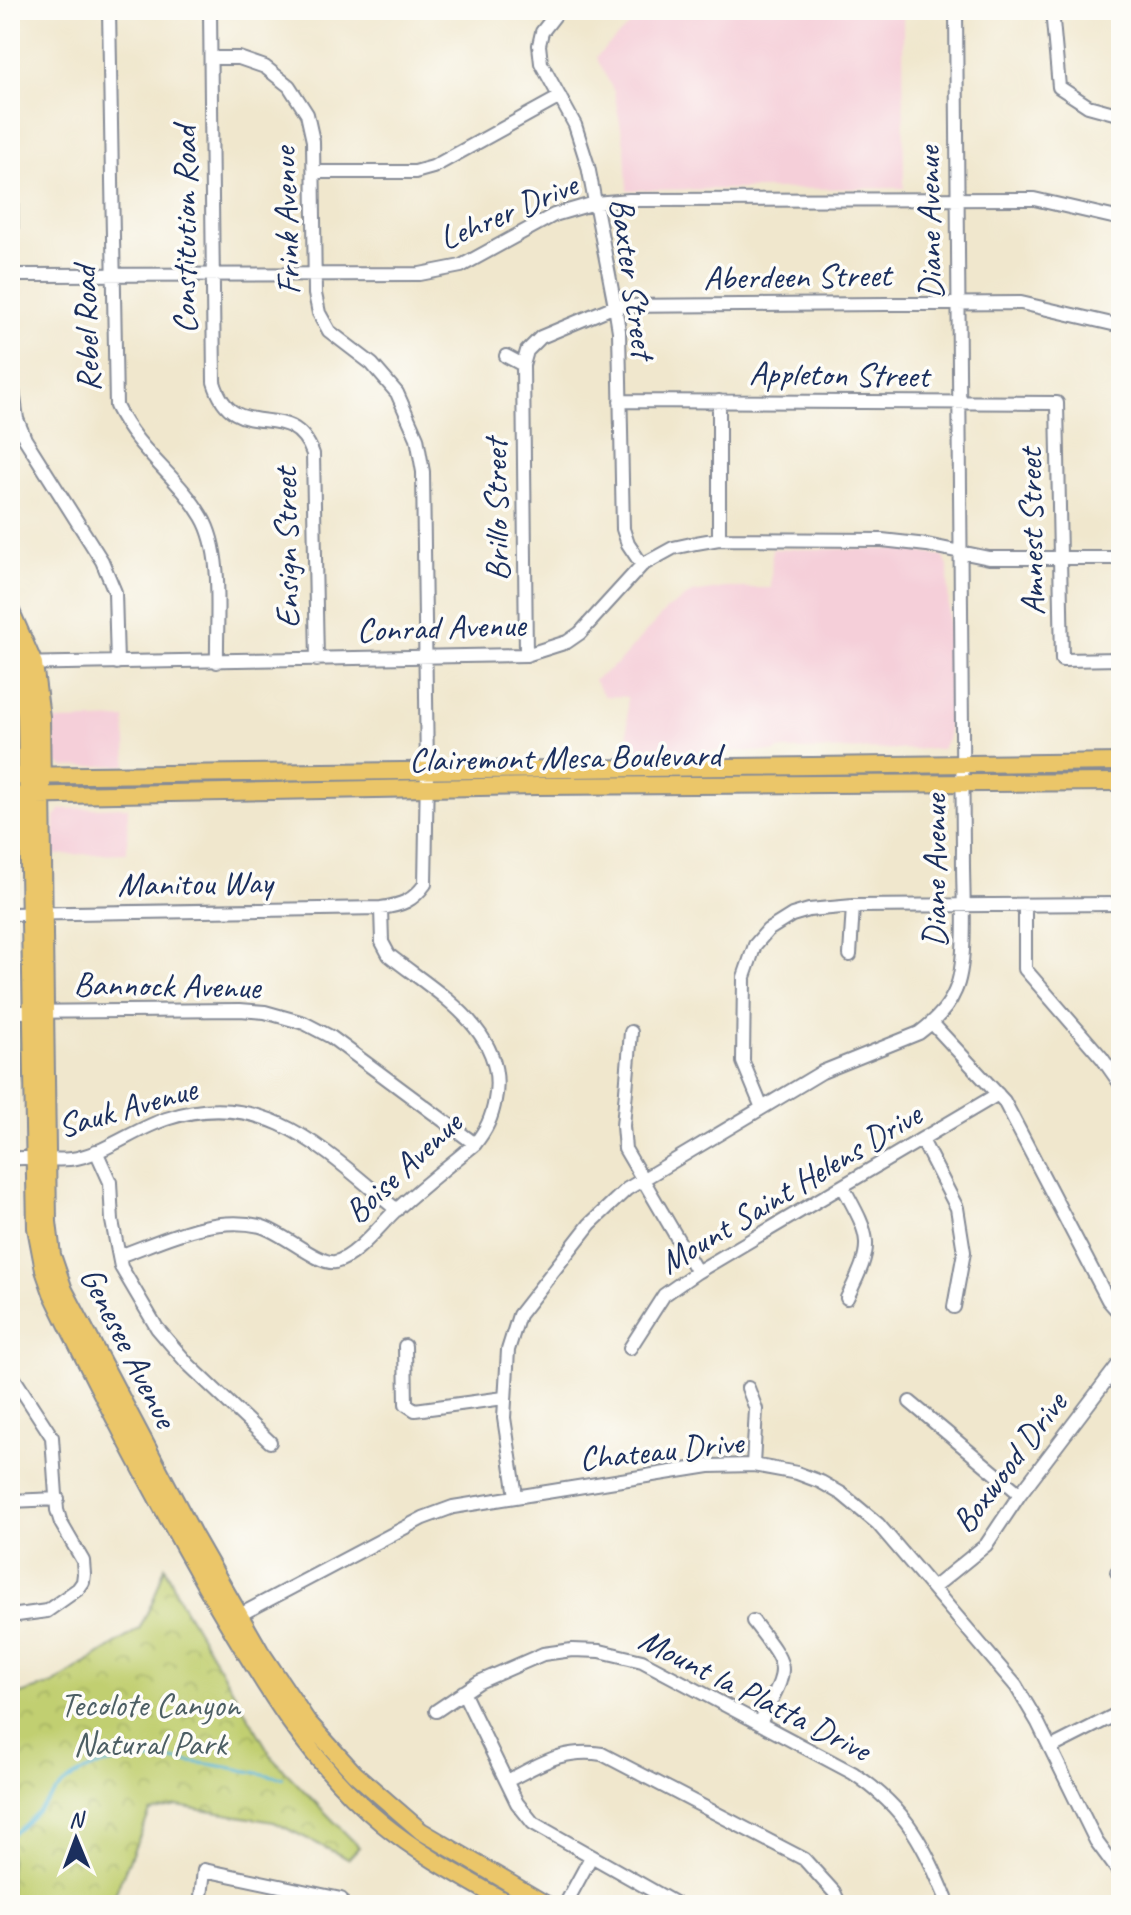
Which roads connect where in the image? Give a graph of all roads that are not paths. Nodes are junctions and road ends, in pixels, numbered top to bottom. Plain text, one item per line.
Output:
1 (109, 10) edge
2 (210, 10) edge
3 (956, 10) edge
4 (1052, 10) edge
5 (554, 11) edge
6 (211, 58) junction
7 (10, 68) edge
8 (560, 97) junction
9 (1121, 115) edge
10 (314, 172) junction
11 (957, 199) junction
12 (595, 203) junction
13 (1121, 219) edge
14 (314, 273) junction
15 (113, 274) junction
16 (212, 274) junction
17 (10, 275) edge
18 (958, 302) junction
19 (615, 306) junction
20 (1121, 326) edge
21 (506, 356) dead end
22 (523, 365) junction
23 (620, 401) junction
24 (719, 401) junction
25 (959, 402) junction
26 (1057, 403) joint
27 (261, 421) joint
28 (719, 539) junction
29 (960, 553) junction
30 (1061, 558) junction
31 (1121, 558) edge
32 (642, 565) junction
33 (10, 609) edge
34 (10, 641) edge
35 (526, 655) junction
36 (426, 659) junction
37 (1121, 659) edge
38 (317, 660) junction
39 (217, 662) junction
40 (117, 663) junction
41 (21, 664) edge
42 (1121, 762) edge
43 (962, 763) junction
44 (427, 770) junction
45 (10, 776) edge
46 (35, 776) junction
47 (1121, 782) edge
48 (963, 783) junction
49 (428, 789) junction
50 (10, 796) edge
51 (35, 796) junction
52 (1121, 904) edge
53 (962, 905) junction
54 (1025, 905) junction
55 (853, 906) junction
56 (381, 908) junction
57 (10, 914) edge
58 (36, 914) junction
59 (850, 955) dead end
60 (10, 1012) edge
61 (38, 1012) junction
62 (932, 1023) junction
63 (631, 1032) dead end
64 (1121, 1085) edge
65 (998, 1094) junction
66 (762, 1108) junction
67 (922, 1140) junction
68 (475, 1144) junction
69 (96, 1151) junction
70 (40, 1157) junction
71 (10, 1159) edge
72 (643, 1180) junction
73 (843, 1187) junction
74 (397, 1210) junction
75 (119, 1256) junction
76 (697, 1272) junction
77 (847, 1298) dead end
78 (954, 1307) dead end
79 (1121, 1315) edge
80 (405, 1346) dead end
81 (630, 1348) dead end
82 (1121, 1361) edge
83 (10, 1372) edge
84 (748, 1388) dead end
85 (504, 1398) junction
86 (910, 1402) dead end
87 (270, 1442) dead end
88 (753, 1465) junction
89 (1020, 1494) junction
90 (516, 1496) junction
91 (58, 1499) junction
92 (10, 1501) edge
93 (933, 1588) junction
94 (10, 1616) edge
95 (234, 1619) junction
96 (753, 1621) dead end
97 (463, 1692) junction
98 (436, 1711) dead end
99 (1121, 1712) edge
100 (760, 1723) junction
101 (1050, 1748) junction
102 (507, 1781) junction
103 (591, 1857) junction
104 (1121, 1875) edge
105 (200, 1905) edge
106 (340, 1905) edge
107 (511, 1905) edge
108 (547, 1905) edge
109 (565, 1905) edge
110 (678, 1905) edge
111 (840, 1905) edge
112 (949, 1905) edge

1 - 15 street, Rebel Road
2 - 6 street, Constitution Road
3 - 11 street, Diane Avenue
4 - 9 street
5 - 8 street, Baxter Street
6 - 10 street, Frink Avenue
6 - 16 street, Constitution Road
7 - 17 street
8 - 10 street
8 - 12 street, Baxter Street
10 - 14 street, Frink Avenue
11 - 12 street, Lehrer Drive
11 - 13 street, Lehrer Drive
11 - 18 street, Diane Avenue
12 - 14 street, Lehrer Drive
12 - 19 street, Baxter Street
14 - 16 street, Lehrer Drive
14 - 36 street, Frink Avenue
15 - 16 street, Lehrer Drive
15 - 17 street, Lehrer Drive
15 - 39 street, Rebel Road
16 - 27 street, Constitution Road
17 - 40 street
18 - 19 street, Aberdeen Street
18 - 20 street, Aberdeen Street
18 - 25 street, Diane Avenue
19 - 22 street
19 - 23 street, Baxter Street
21 - 22 street
22 - 35 street, Brillo Street
23 - 24 street, Appleton Street
23 - 32 street, Baxter Street
24 - 25 street, Appleton Street
24 - 28 street
25 - 26 street, Appleton Street
25 - 29 street, Diane Avenue
26 - 30 street, Amnest Street
27 - 38 street, Ensign Street
28 - 29 street, Conrad Avenue
28 - 32 street, Conrad Avenue
29 - 30 street, Conrad Avenue
29 - 43 street, Diane Avenue
30 - 31 street, Conrad Avenue
30 - 37 street, Amnest Street
32 - 35 street, Conrad Avenue
33 - 41 main road, Genesee Avenue
34 - 41 main road, Genesee Avenue
35 - 36 street, Conrad Avenue
36 - 38 street, Conrad Avenue
36 - 44 street, Frink Avenue
38 - 39 street, Conrad Avenue
39 - 40 street, Conrad Avenue
40 - 41 street, Conrad Avenue
41 - 46 main road, Genesee Avenue
42 - 43 main road, Clairemont Mesa Boulevard
43 - 44 main road, Clairemont Mesa Boulevard
43 - 48 street, Diane Avenue
44 - 46 main road, Clairemont Mesa Boulevard
44 - 49 street, Frink Avenue
45 - 46 main road, Clairemont Mesa Boulevard
46 - 51 main road, Genesee Avenue
47 - 48 main road, Clairemont Mesa Boulevard
48 - 49 main road, Clairemont Mesa Boulevard
48 - 53 street, Diane Avenue
49 - 51 main road, Clairemont Mesa Boulevard
49 - 56 street, Frink Avenue
50 - 51 main road, Clairemont Mesa Boulevard
51 - 58 main road, Genesee Avenue
52 - 54 street
53 - 54 street
53 - 55 street
53 - 62 street, Diane Avenue
54 - 64 street
55 - 59 street
55 - 66 street
56 - 58 street, Manitou Way
56 - 68 street, Boise Avenue
57 - 58 street, Manitou Way
58 - 61 main road, Genesee Avenue
60 - 61 street, Bannock Avenue
61 - 68 street, Bannock Avenue
61 - 70 main road, Genesee Avenue
62 - 65 street
62 - 66 street, Diane Avenue
63 - 72 street
65 - 67 street, Mount Saint Helens Drive
65 - 79 street
66 - 72 street, Diane Avenue
67 - 73 street, Mount Saint Helens Drive
67 - 78 street
68 - 74 street, Boise Avenue
69 - 70 street, Sauk Avenue
69 - 74 street, Sauk Avenue
69 - 75 street
70 - 71 street, Sauk Avenue
70 - 95 main road, Genesee Avenue
72 - 76 street
72 - 85 street, Diane Avenue
73 - 76 street, Mount Saint Helens Drive
73 - 77 street
74 - 75 street, Boise Avenue
75 - 87 street
76 - 81 street, Mount Saint Helens Drive
80 - 85 street
82 - 89 street, Boxwood Drive
83 - 91 street
84 - 88 street
85 - 90 street, Diane Avenue
86 - 89 street
88 - 90 street, Chateau Drive
88 - 93 street, Chateau Drive
89 - 93 street, Boxwood Drive
90 - 95 street, Chateau Drive
91 - 92 street
91 - 94 street
93 - 101 street, Chateau Drive
95 - 107 main road, Genesee Avenue
95 - 108 main road, Genesee Avenue
96 - 100 street
97 - 98 street, Mount la Platta Drive
97 - 100 street, Mount la Platta Drive
97 - 102 street
99 - 101 street
100 - 112 street, Mount la Platta Drive
101 - 104 street, Chateau Drive
102 - 103 street
102 - 111 street
103 - 109 street
103 - 110 street
105 - 106 street

